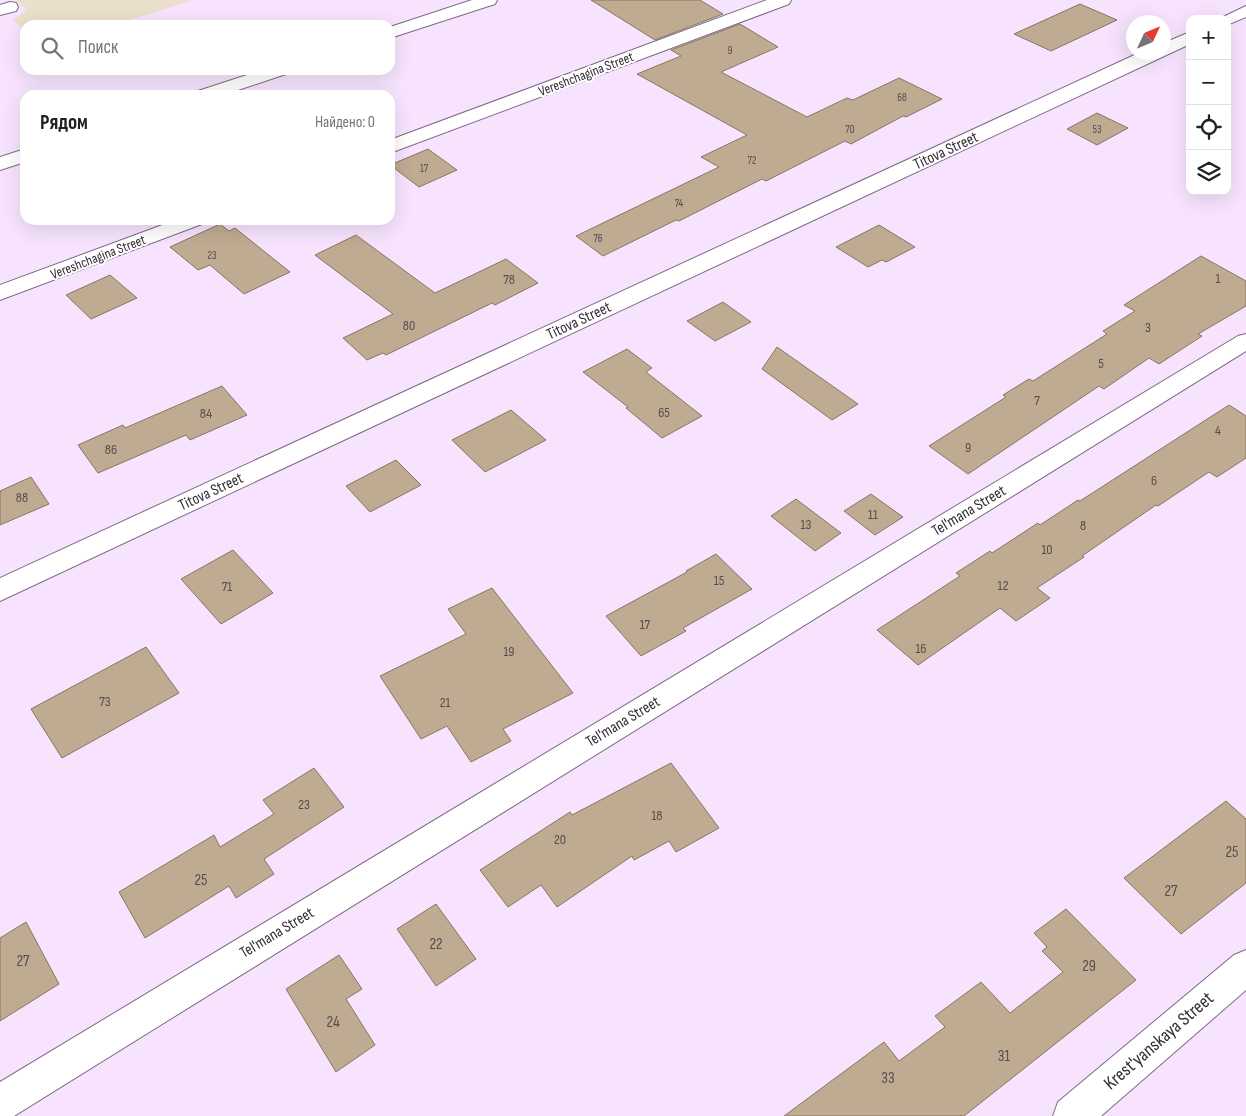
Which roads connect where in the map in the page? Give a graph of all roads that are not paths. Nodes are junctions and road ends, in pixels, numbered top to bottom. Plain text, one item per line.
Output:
1 (489, 0) edge
2 (783, 0) edge
3 (1246, 11) edge
4 (1231, 18) edge
5 (395, 31) edge
6 (1186, 39) edge
7 (1171, 46) edge
8 (1140, 60) edge
9 (265, 75) edge
10 (220, 90) edge
11 (395, 145) edge
12 (20, 157) edge
13 (0, 164) edge
14 (182, 225) edge
15 (0, 293) edge
16 (1246, 341) edge
17 (0, 590) edge
18 (1246, 967) edge
19 (0, 1103) edge
20 (1072, 1116) edge

1 - 5 street
2 - 11 street, Vereshchagina Street
3 - 4 street
6 - 7 street
8 - 17 street, Titova Street
9 - 10 street
12 - 13 street
14 - 15 street, Vereshchagina Street
16 - 19 street, Tel'mana Street
18 - 20 street, Krest'yanskaya Street

